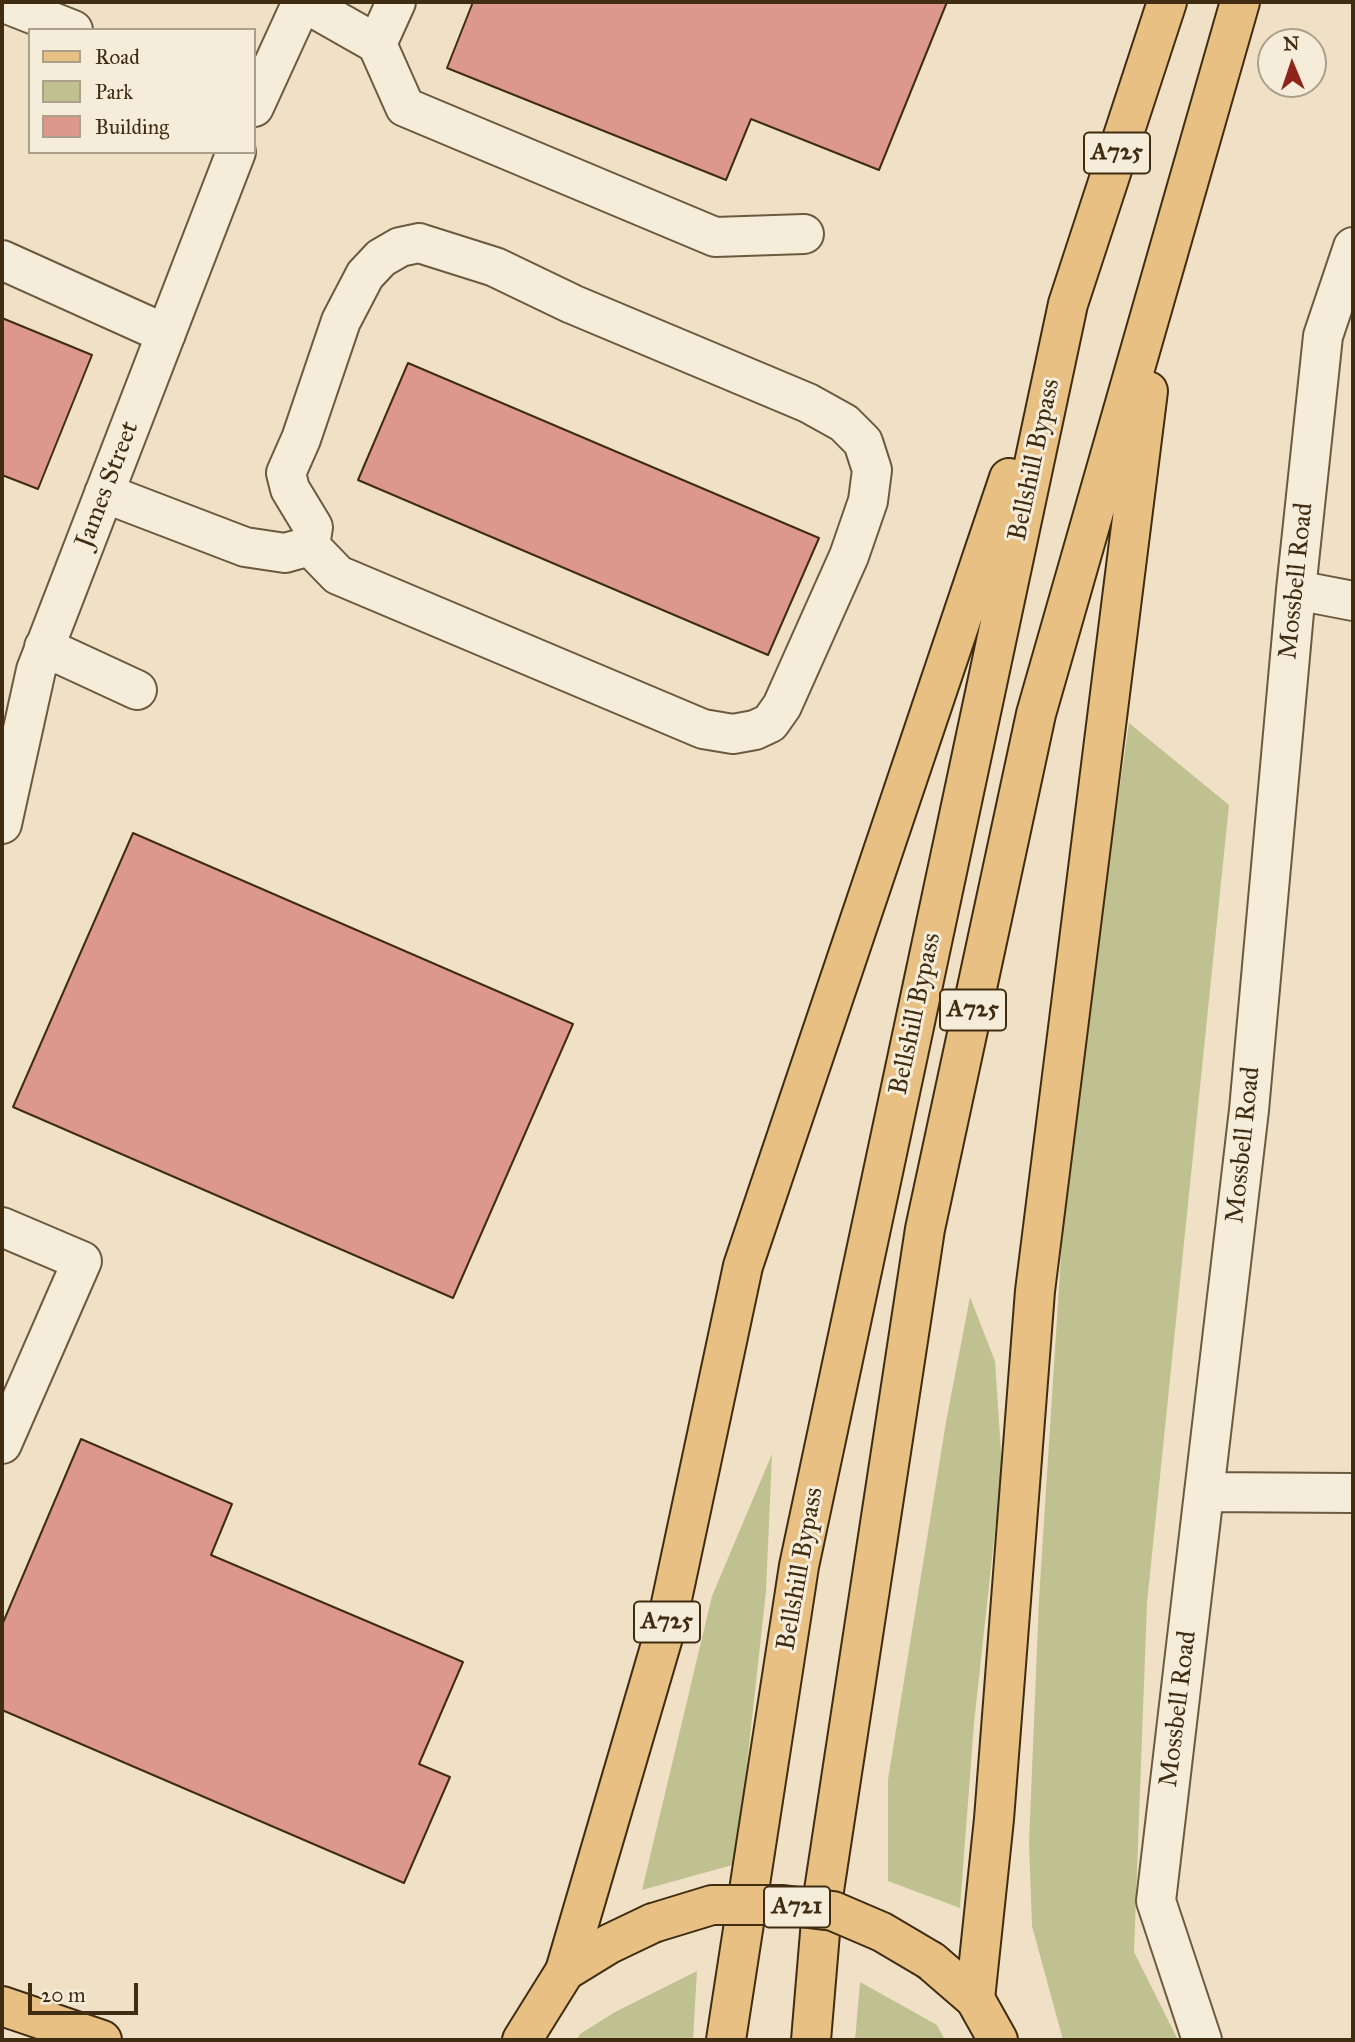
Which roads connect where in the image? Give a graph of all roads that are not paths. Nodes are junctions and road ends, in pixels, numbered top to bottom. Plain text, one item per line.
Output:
1 (2, 2) edge
2 (302, 2) edge
3 (396, 2) edge
4 (1167, 2) edge
5 (1240, 2) edge
6 (68, 28) edge
7 (377, 44) junction
8 (256, 101) edge
9 (235, 154) edge
10 (804, 234) dead end
11 (1353, 247) edge
12 (2, 260) edge
13 (1164, 264) junction
14 (1068, 304) junction
15 (166, 334) junction
16 (104, 493) junction
17 (310, 546) junction
18 (1296, 590) junction
19 (1353, 601) edge
20 (44, 648) junction
21 (136, 690) dead end
22 (2, 824) edge
23 (2, 1227) edge
24 (2, 1444) edge
25 (1204, 1492) junction
26 (1353, 1493) edge
27 (565, 1971) junction
28 (975, 1999) junction
29 (2, 2006) edge
30 (518, 2037) edge
31 (102, 2040) edge
32 (726, 2040) edge
33 (811, 2040) edge
34 (998, 2040) edge
35 (1202, 2040) edge

1 - 6 street
2 - 7 street
2 - 8 street
3 - 7 street
4 - 14 main road, Bellshill Bypass / A725
5 - 13 main road, Bellshill Bypass / A725
7 - 10 street
9 - 15 street, James Street
11 - 18 street, Mossbell Road
12 - 15 street
13 - 28 main road
13 - 33 main road, Bellshill Bypass / A725
14 - 27 main road, A725
14 - 32 main road, Bellshill Bypass / A725
15 - 16 street, James Street
16 - 17 street
16 - 20 street, James Street
17 - 17 street
18 - 19 street
18 - 25 street, Mossbell Road
20 - 21 street
20 - 22 street, James Street
23 - 24 street
25 - 26 street
25 - 35 street, Mossbell Road
27 - 28 main road, A721, bridge
27 - 30 main road, A721
28 - 34 main road, A721
29 - 31 main road

